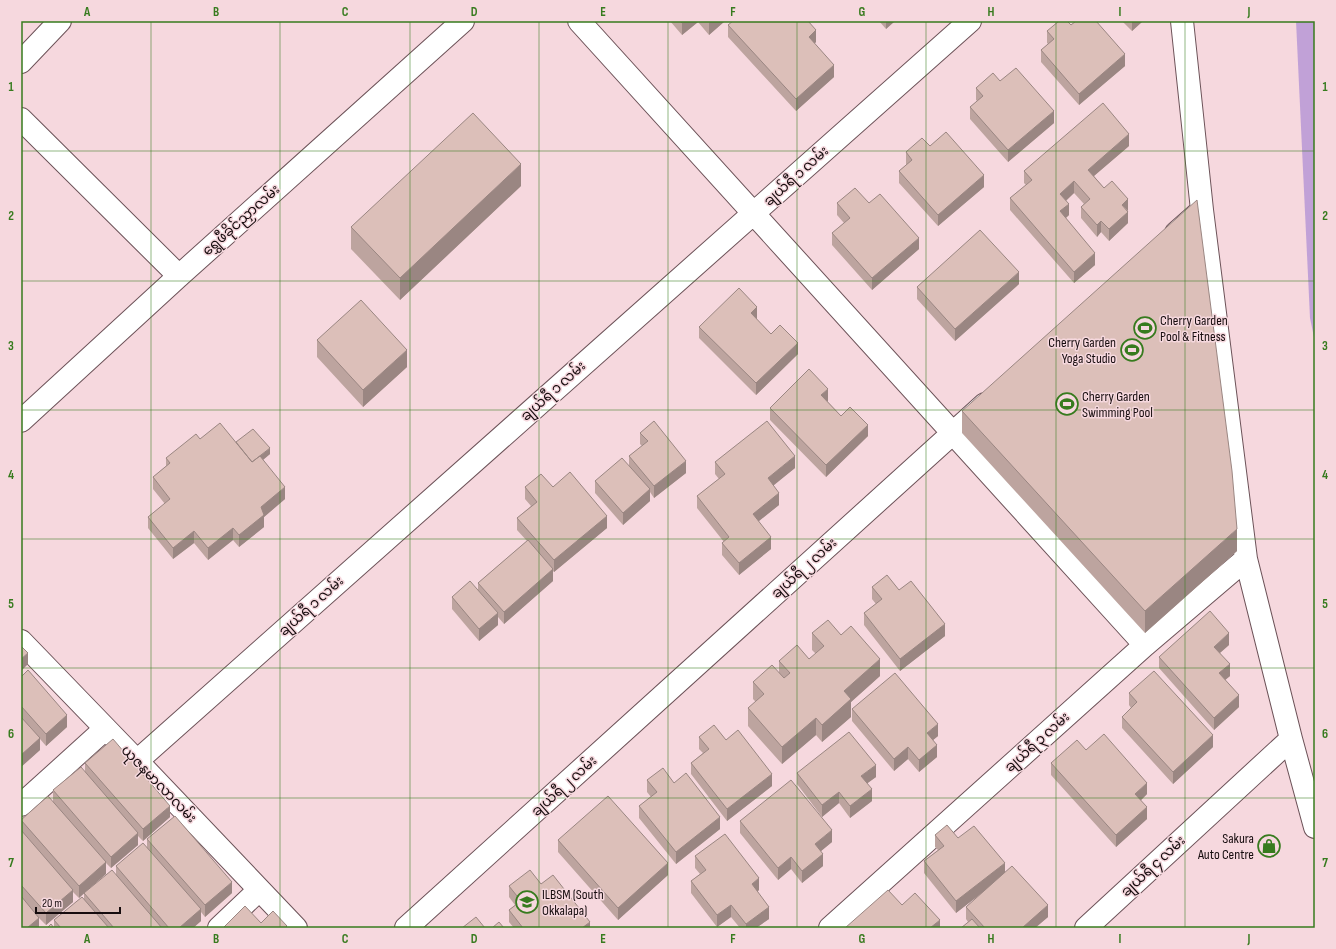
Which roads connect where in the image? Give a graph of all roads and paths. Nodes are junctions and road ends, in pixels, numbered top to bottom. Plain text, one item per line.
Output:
1 (60, 21) edge
2 (463, 21) edge
3 (578, 21) edge
4 (970, 21) edge
5 (1182, 21) edge
6 (21, 62) edge
7 (21, 119) edge
8 (1202, 210) junction
9 (753, 213) junction
10 (1161, 247) edge
11 (179, 276) junction
12 (1000, 391) edge
13 (21, 421) edge
14 (952, 433) junction
15 (1246, 559) junction
16 (21, 641) edge
17 (1145, 645) junction
18 (105, 729) junction
19 (1291, 739) junction
20 (137, 761) junction
21 (21, 805) edge
22 (1315, 827) edge
23 (259, 890) junction
24 (219, 928) edge
25 (296, 928) edge
26 (406, 928) edge
27 (830, 928) edge
28 (1086, 928) edge

1 - 6 street
2 - 11 street, ရွှေဖီခိုင်ညှာလမ်း
3 - 9 street
4 - 9 street, ချယ်ရီ ၁ လမ်း
5 - 8 street
7 - 11 street
8 - 10 street
8 - 15 street
9 - 14 street
9 - 20 street, ချယ်ရီ ၁ လမ်း
11 - 13 street, ရွှေဖီခိုင်ညှာလမ်း
12 - 14 street, ချယ်ရီ ၂ လမ်း
14 - 17 street
14 - 26 street, ချယ်ရီ ၂ လမ်း
15 - 17 street, ချယ်ရီ ၃ လမ်း
15 - 19 street
16 - 18 street, ယုဇနမာလာလမ်း
17 - 27 street, ချယ်ရီ ၃ လမ်း
18 - 20 street, ယုဇနမာလာလမ်း
18 - 21 street
19 - 22 street
19 - 28 street, ချယ်ရီ ၄ လမ်း
20 - 23 street, ယုဇနမာလာလမ်း
23 - 24 street
23 - 25 street, ယုဇနမာလာလမ်း

